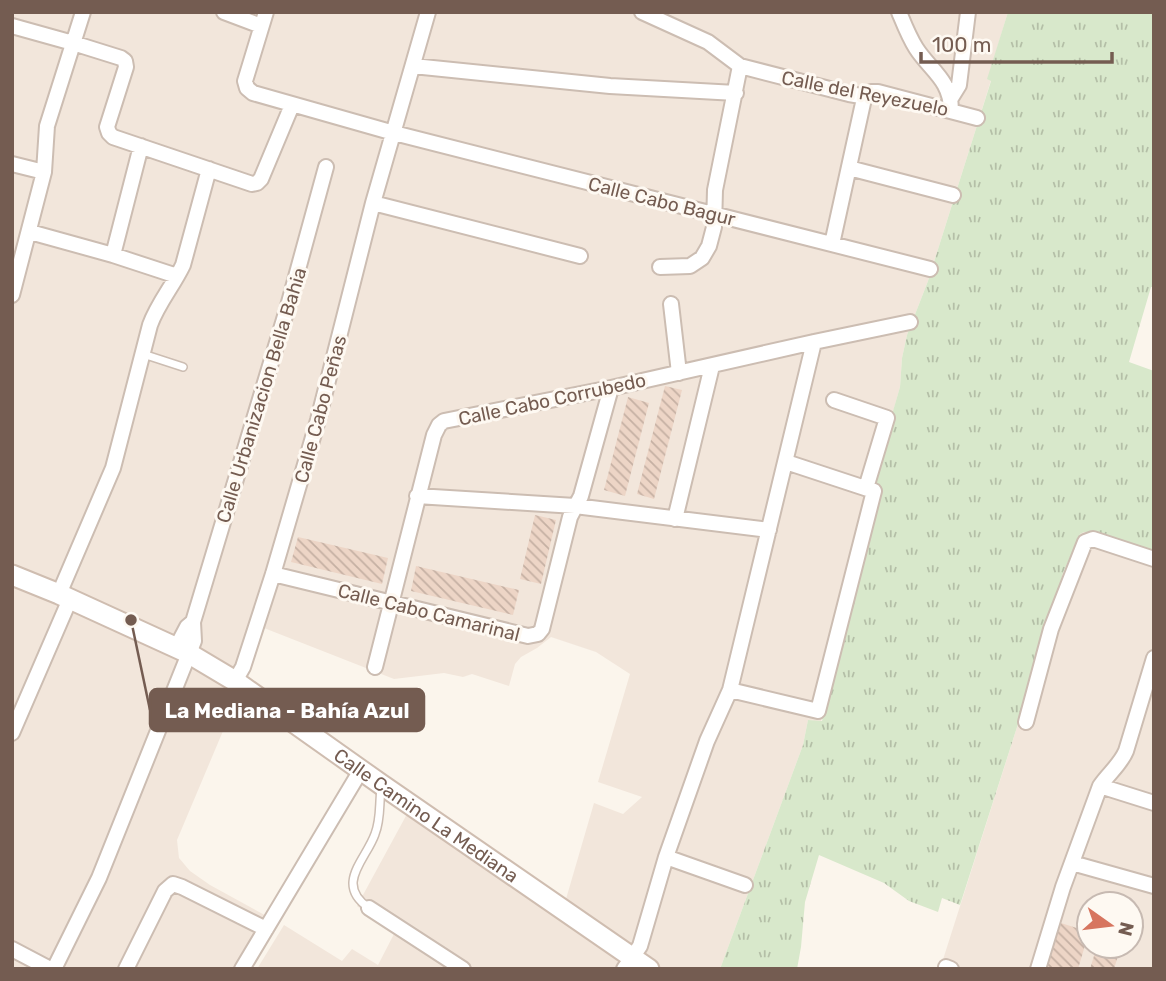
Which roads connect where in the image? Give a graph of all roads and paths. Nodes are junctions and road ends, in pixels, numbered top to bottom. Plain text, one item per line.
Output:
1 (83, 12) edge
2 (224, 12) edge
3 (428, 12) edge
4 (642, 12) edge
5 (899, 12) edge
6 (968, 12) edge
7 (263, 19) edge
8 (12, 26) edge
9 (73, 43) junction
10 (413, 66) junction
11 (740, 66) junction
12 (736, 93) junction
13 (865, 94) junction
14 (951, 104) junction
15 (292, 105) junction
16 (977, 118) dead end
17 (394, 133) junction
18 (141, 146) junction
19 (12, 164) edge
20 (326, 167) dead end
21 (849, 168) junction
22 (209, 169) junction
23 (44, 172) junction
24 (953, 195) dead end
25 (373, 204) junction
26 (715, 214) junction
27 (30, 232) junction
28 (832, 244) junction
29 (113, 254) junction
30 (580, 256) dead end
31 (660, 267) dead end
32 (930, 269) dead end
33 (177, 276) junction
34 (12, 295) edge
35 (671, 304) dead end
36 (910, 322) dead end
37 (814, 342) junction
38 (143, 354) junction
39 (712, 366) junction
40 (183, 367) dead end
41 (679, 373) junction
42 (611, 388) junction
43 (834, 400) dead end
44 (786, 462) junction
45 (870, 490) junction
46 (417, 495) junction
47 (575, 506) junction
48 (675, 519) junction
49 (769, 530) junction
50 (1154, 559) edge
51 (273, 574) junction
52 (12, 575) edge
53 (64, 596) junction
54 (391, 602) junction
55 (182, 651) junction
56 (1154, 658) edge
57 (375, 667) dead end
58 (234, 681) junction
59 (730, 690) junction
60 (1026, 722) dead end
61 (12, 733) edge
62 (362, 771) junction
63 (382, 785) junction
64 (1100, 786) junction
65 (1154, 803) edge
66 (666, 857) junction
67 (1072, 863) junction
68 (745, 885) dead end
69 (1154, 886) edge
70 (369, 908) joint
71 (266, 929) junction
72 (12, 949) edge
73 (628, 963) edge
74 (52, 969) edge
75 (126, 969) edge
76 (242, 969) edge
77 (463, 969) edge
78 (649, 969) edge
79 (1038, 969) edge

1 - 9 street
2 - 7 street
3 - 10 street, Calle Cabo Peñas
4 - 11 street, Calle del Reyezuelo
5 - 14 street
6 - 14 street
7 - 15 street, Calle Cabo Bagur
8 - 9 street
9 - 18 street
9 - 23 street
10 - 12 street
10 - 17 street, Calle Cabo Peñas
11 - 12 street
11 - 13 street, Calle del Reyezuelo
12 - 26 street
13 - 14 street, Calle del Reyezuelo
13 - 21 street
14 - 16 street, Calle del Reyezuelo
15 - 17 street, Calle Cabo Bagur
15 - 22 street
17 - 25 street, Calle Cabo Peñas
17 - 26 street, Calle Cabo Bagur
18 - 22 street
18 - 29 street
19 - 23 street
20 - 55 street, Calle Urbanizacion Bella Bahia
21 - 24 street
21 - 28 street
22 - 33 street
23 - 27 street
25 - 30 street
25 - 51 street, Calle Cabo Peñas
26 - 28 street, Calle Cabo Bagur
26 - 31 street
27 - 29 street
27 - 34 street
28 - 32 street, Calle Cabo Bagur
29 - 33 street
33 - 38 street
35 - 41 street
36 - 37 street, Calle Cabo Corrubedo
37 - 39 street, Calle Cabo Corrubedo
37 - 44 street
38 - 40 lane
38 - 53 street
39 - 41 street, Calle Cabo Corrubedo
39 - 48 street
41 - 42 street, Calle Cabo Corrubedo
42 - 46 street, Calle Cabo Corrubedo
42 - 47 street, Calle Cabo Camarinal
43 - 45 street
44 - 45 street
44 - 49 street
45 - 59 street
46 - 47 street
46 - 54 street, Calle Cabo Corrubedo
47 - 48 street
47 - 54 street, Calle Cabo Camarinal
48 - 49 street
49 - 59 street
50 - 60 street
51 - 54 street, Calle Cabo Camarinal
51 - 58 street, Calle Cabo Peñas
52 - 53 street, Calle Camino La Mediana
53 - 55 street, Calle Camino La Mediana
53 - 61 street
54 - 57 street, Calle Cabo Corrubedo
55 - 58 street, Calle Camino La Mediana
55 - 74 street, Calle Urbanizacion Bella Bahia
56 - 64 street
58 - 62 street, Calle Camino La Mediana
59 - 66 street
62 - 63 street, Calle Camino La Mediana
62 - 71 street
63 - 70 lane
63 - 73 street, Calle Camino La Mediana
64 - 65 street
64 - 67 street
66 - 68 street
66 - 73 street
67 - 69 street
67 - 79 street
70 - 77 street
71 - 75 street
71 - 76 street
72 - 74 street
73 - 78 street, Calle Camino La Mediana

